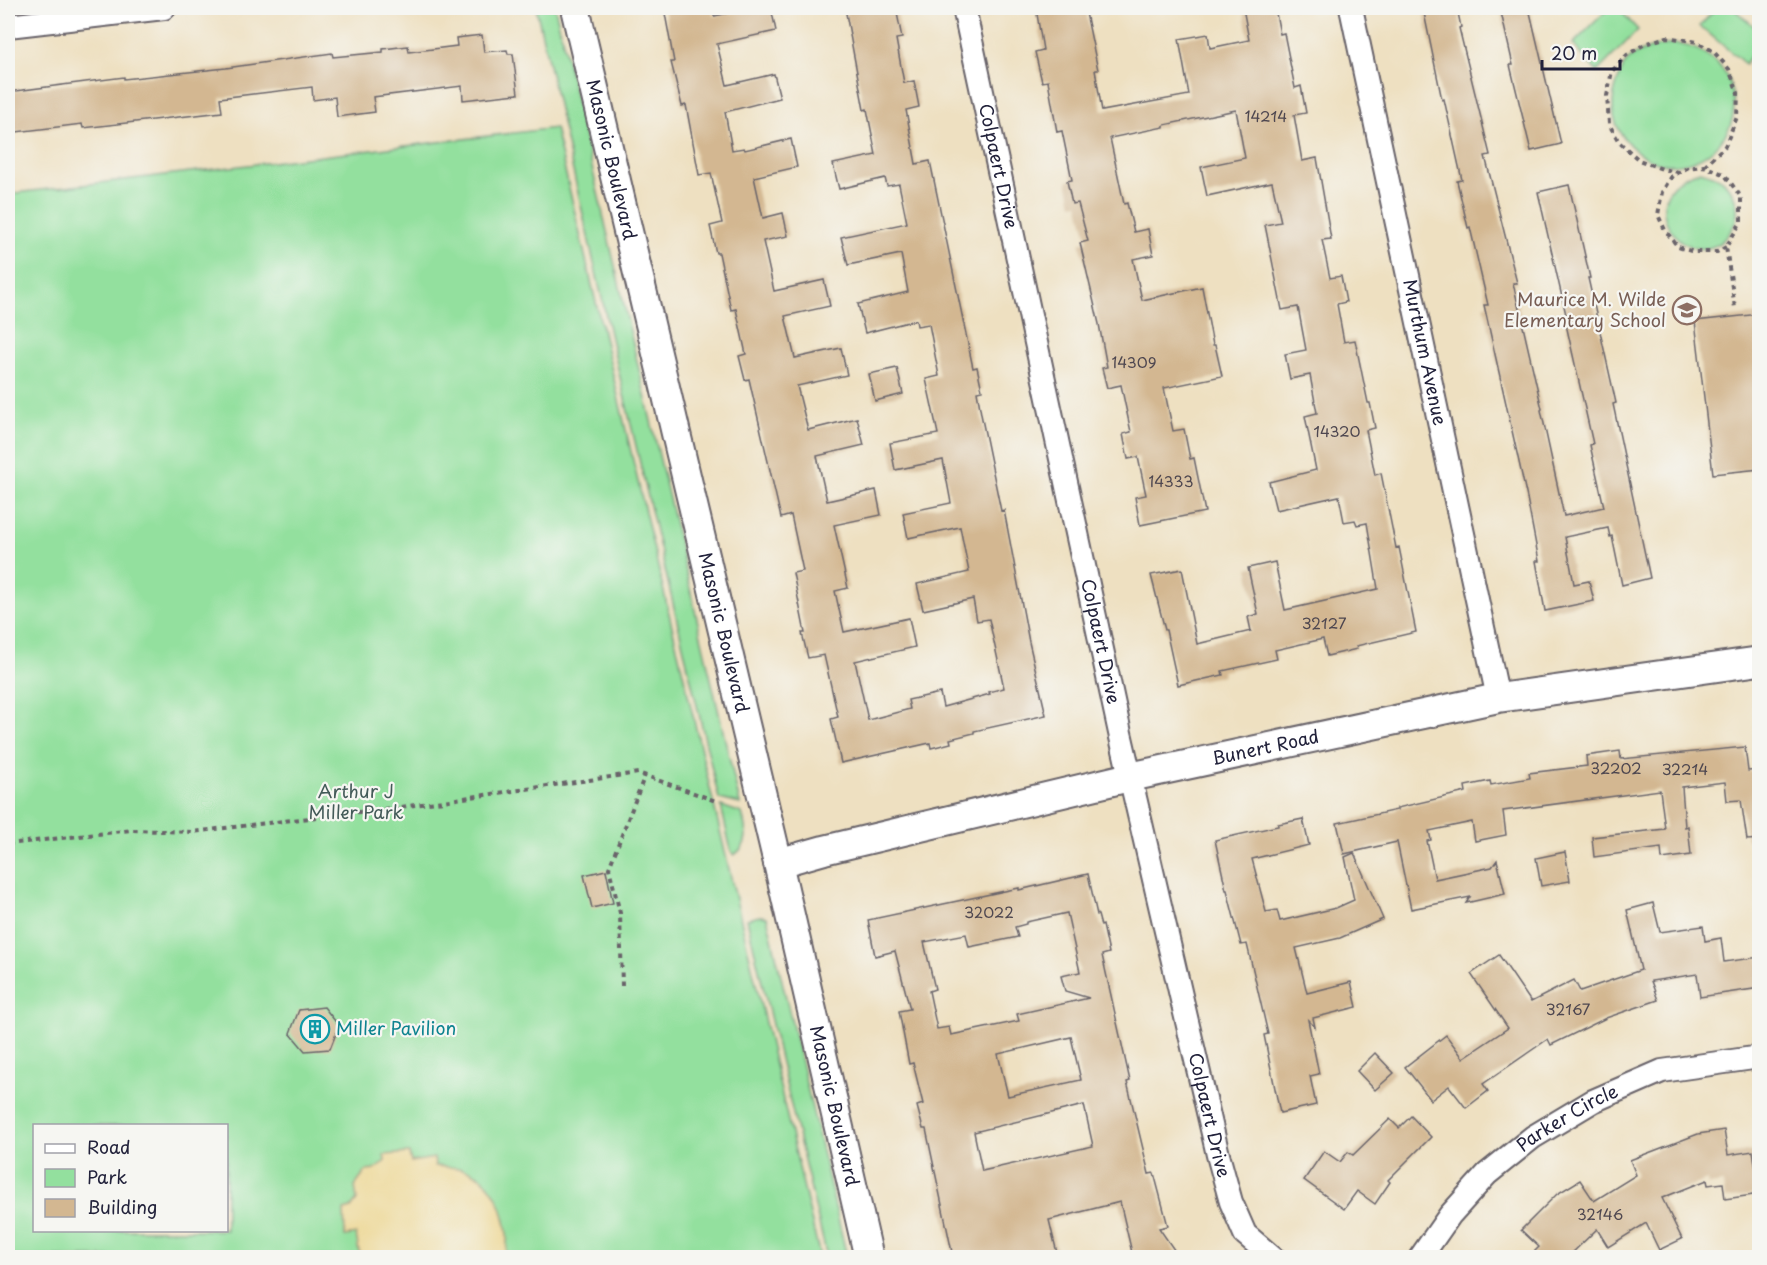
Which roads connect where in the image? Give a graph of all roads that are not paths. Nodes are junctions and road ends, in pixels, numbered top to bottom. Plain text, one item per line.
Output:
1 (164, 8) edge
2 (575, 8) edge
3 (964, 8) edge
4 (1351, 8) edge
5 (8, 26) edge
6 (1760, 661) edge
7 (1498, 698) junction
8 (1130, 777) junction
9 (778, 863) junction
10 (1760, 1057) edge
11 (869, 1257) edge
12 (1273, 1257) edge
13 (1420, 1257) edge

1 - 5 street
2 - 9 street, Masonic Boulevard
3 - 8 street, Colpaert Drive
4 - 7 street, Murthum Avenue
6 - 7 street, Bunert Road
7 - 8 street, Bunert Road
8 - 9 street, Bunert Road
8 - 12 street, Colpaert Drive
9 - 11 street, Masonic Boulevard
10 - 13 street, Parker Circle

